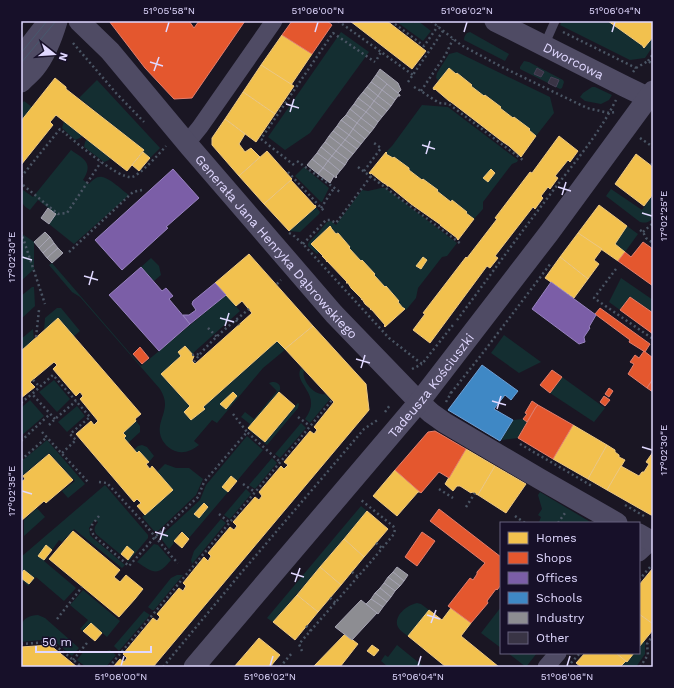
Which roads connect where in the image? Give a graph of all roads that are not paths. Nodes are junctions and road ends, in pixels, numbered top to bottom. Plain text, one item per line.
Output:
1 (49, 21) edge
2 (57, 21) edge
3 (79, 21) edge
4 (274, 21) edge
5 (495, 21) edge
6 (554, 24) edge
7 (544, 46) junction
8 (21, 57) edge
9 (21, 82) edge
10 (652, 96) edge
11 (177, 144) junction
12 (419, 402) junction
13 (616, 522) edge
14 (557, 654) edge
15 (194, 667) edge
16 (546, 667) edge

1 - 8 street
2 - 9 street
3 - 11 street, Generała Jana Henryka Dąbrowskiego
4 - 11 street
5 - 7 street, Dworcowa
6 - 7 lane
7 - 10 street, Dworcowa
10 - 12 street, Tadeusza Kościuszki
11 - 12 street, Generała Jana Henryka Dąbrowskiego
12 - 13 street, Generała Jana Henryka Dąbrowskiego
12 - 15 street, Tadeusza Kościuszki
14 - 16 street

